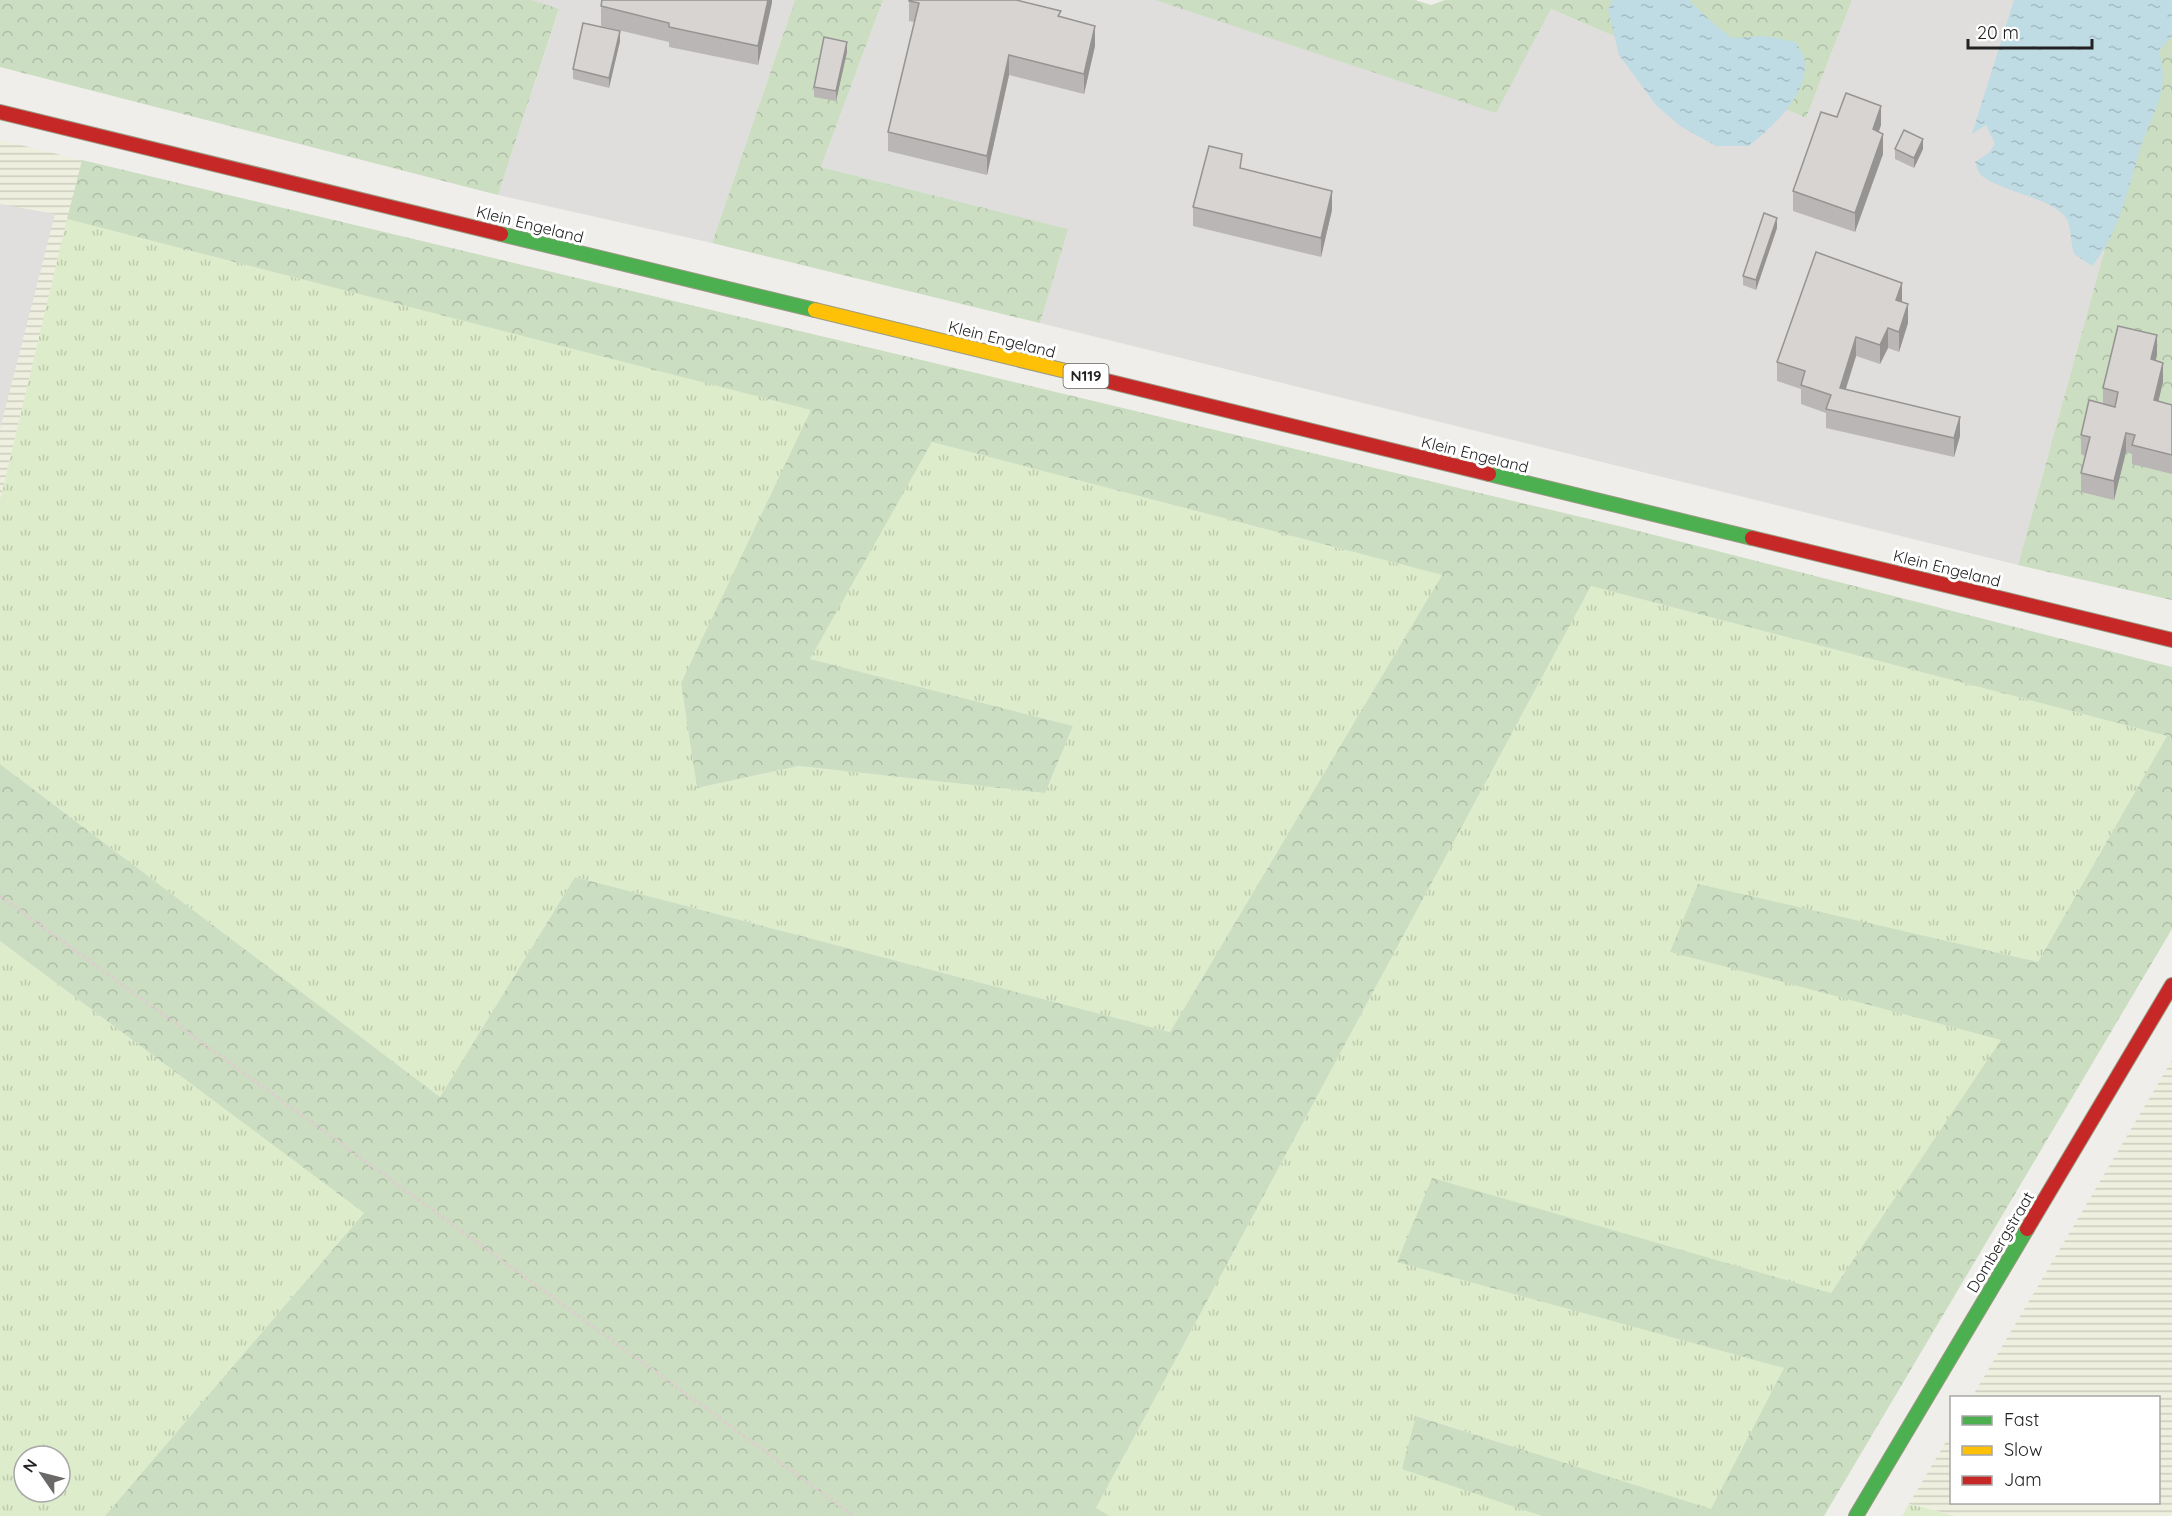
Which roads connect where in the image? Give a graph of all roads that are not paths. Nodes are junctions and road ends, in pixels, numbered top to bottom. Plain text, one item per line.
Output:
1 (0, 112) edge
2 (2172, 640) edge
3 (2172, 985) edge
4 (1856, 1516) edge

1 - 2 main road, Klein Engeland / N119
3 - 4 main road, Dombergstraat

